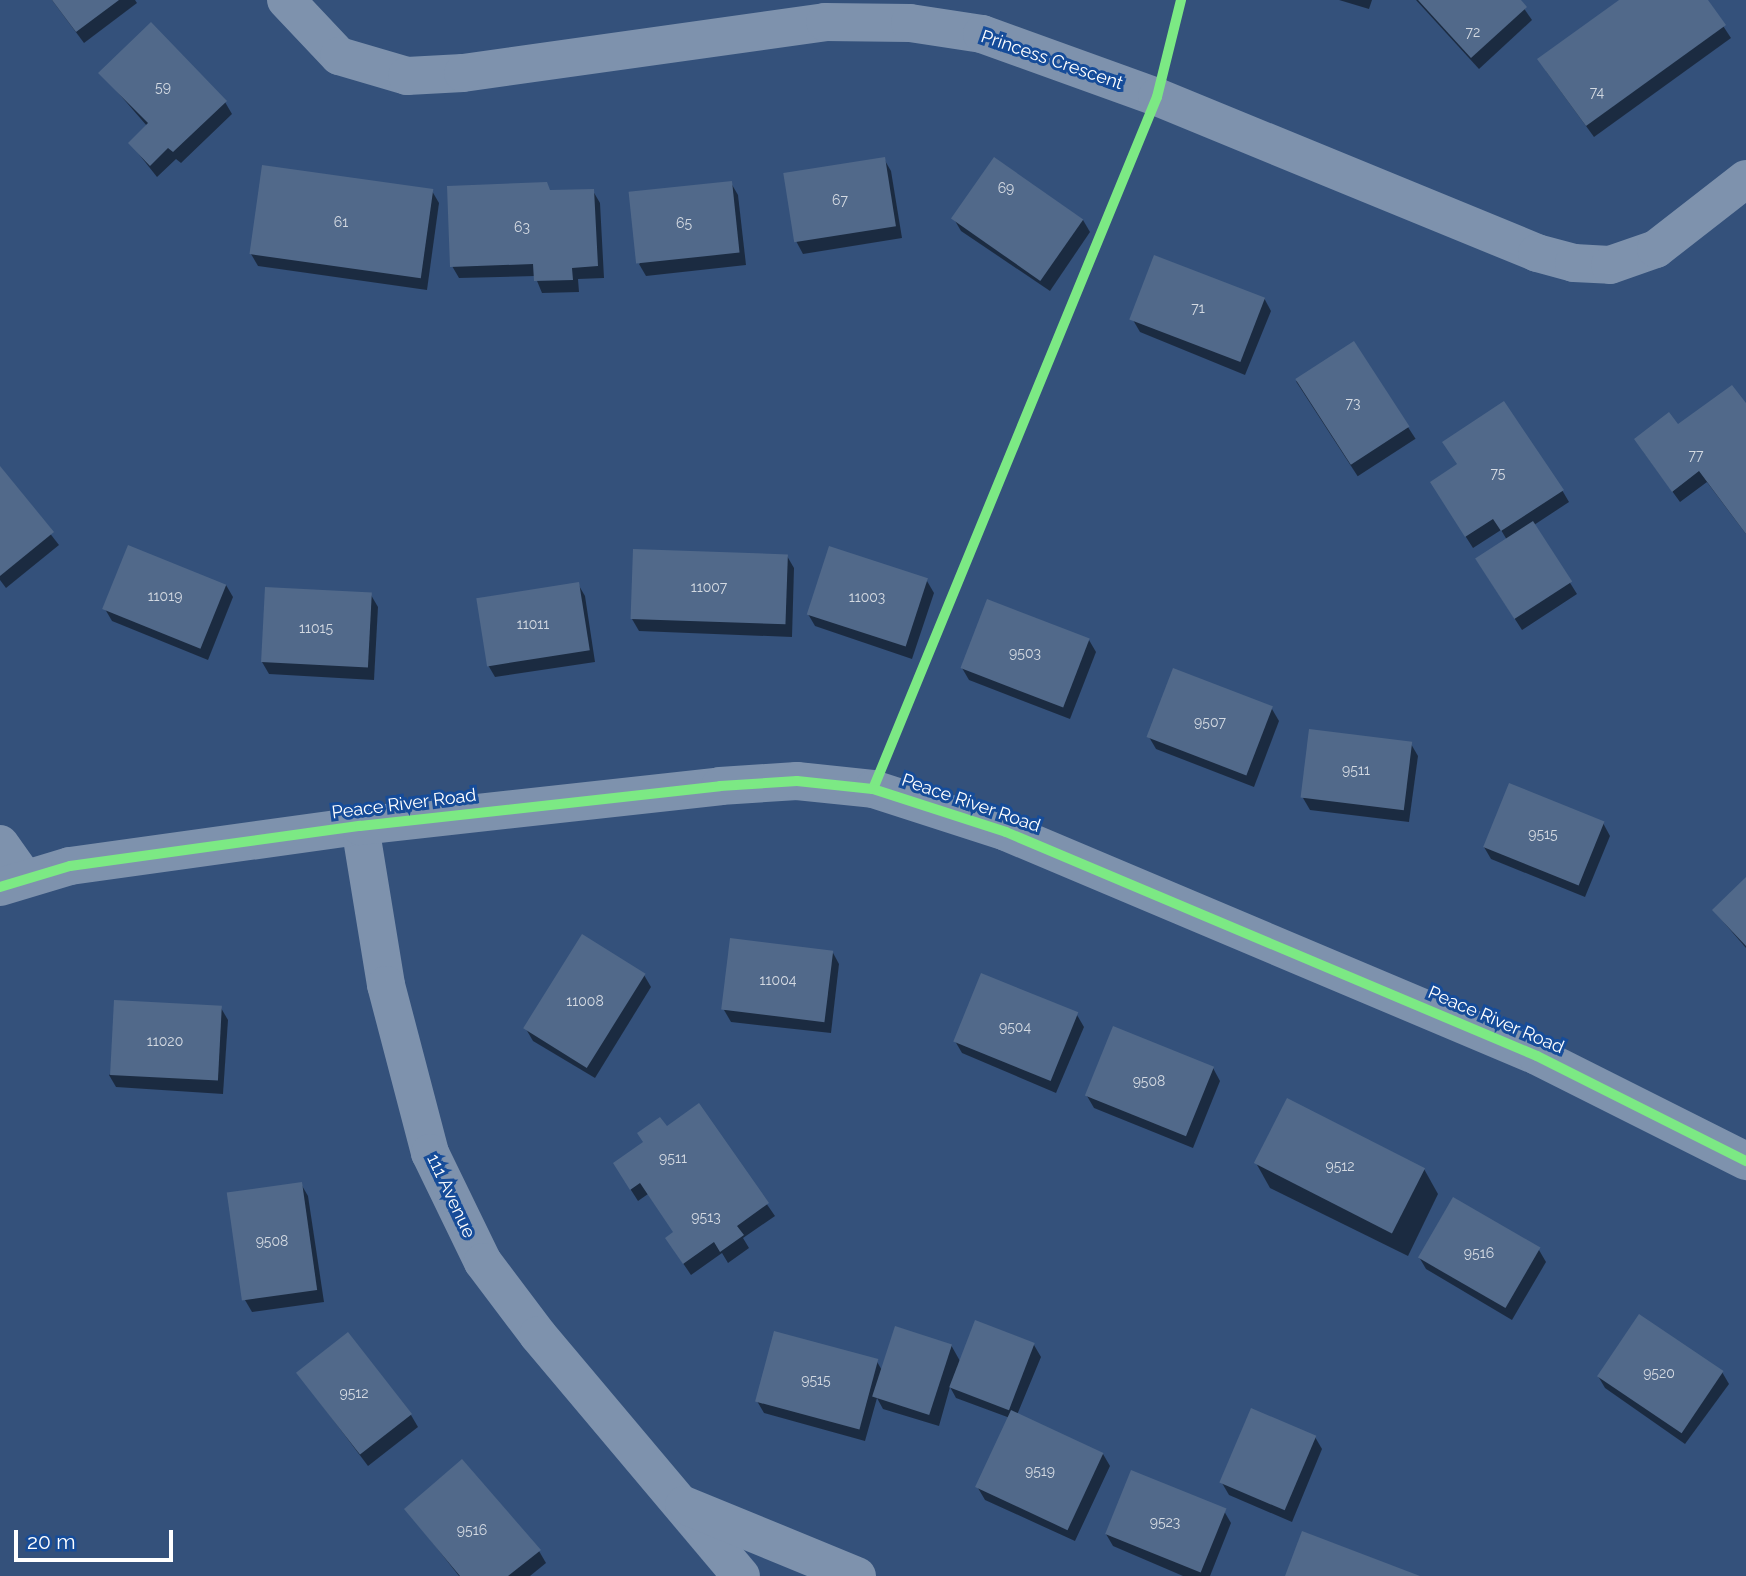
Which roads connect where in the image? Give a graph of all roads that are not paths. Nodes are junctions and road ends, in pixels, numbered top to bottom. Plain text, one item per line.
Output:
1 (286, 0) edge
2 (1746, 179) edge
3 (360, 826) junction
4 (0, 844) edge
5 (12, 882) edge
6 (1746, 1161) edge
7 (679, 1503) junction
8 (741, 1576) edge
9 (857, 1576) edge

1 - 2 street, Princess Crescent
3 - 5 street, Peace River Road
3 - 6 street, Peace River Road
3 - 7 street, 111 Avenue
4 - 5 street
7 - 8 street, 111 Avenue
7 - 9 street, 111 Avenue

